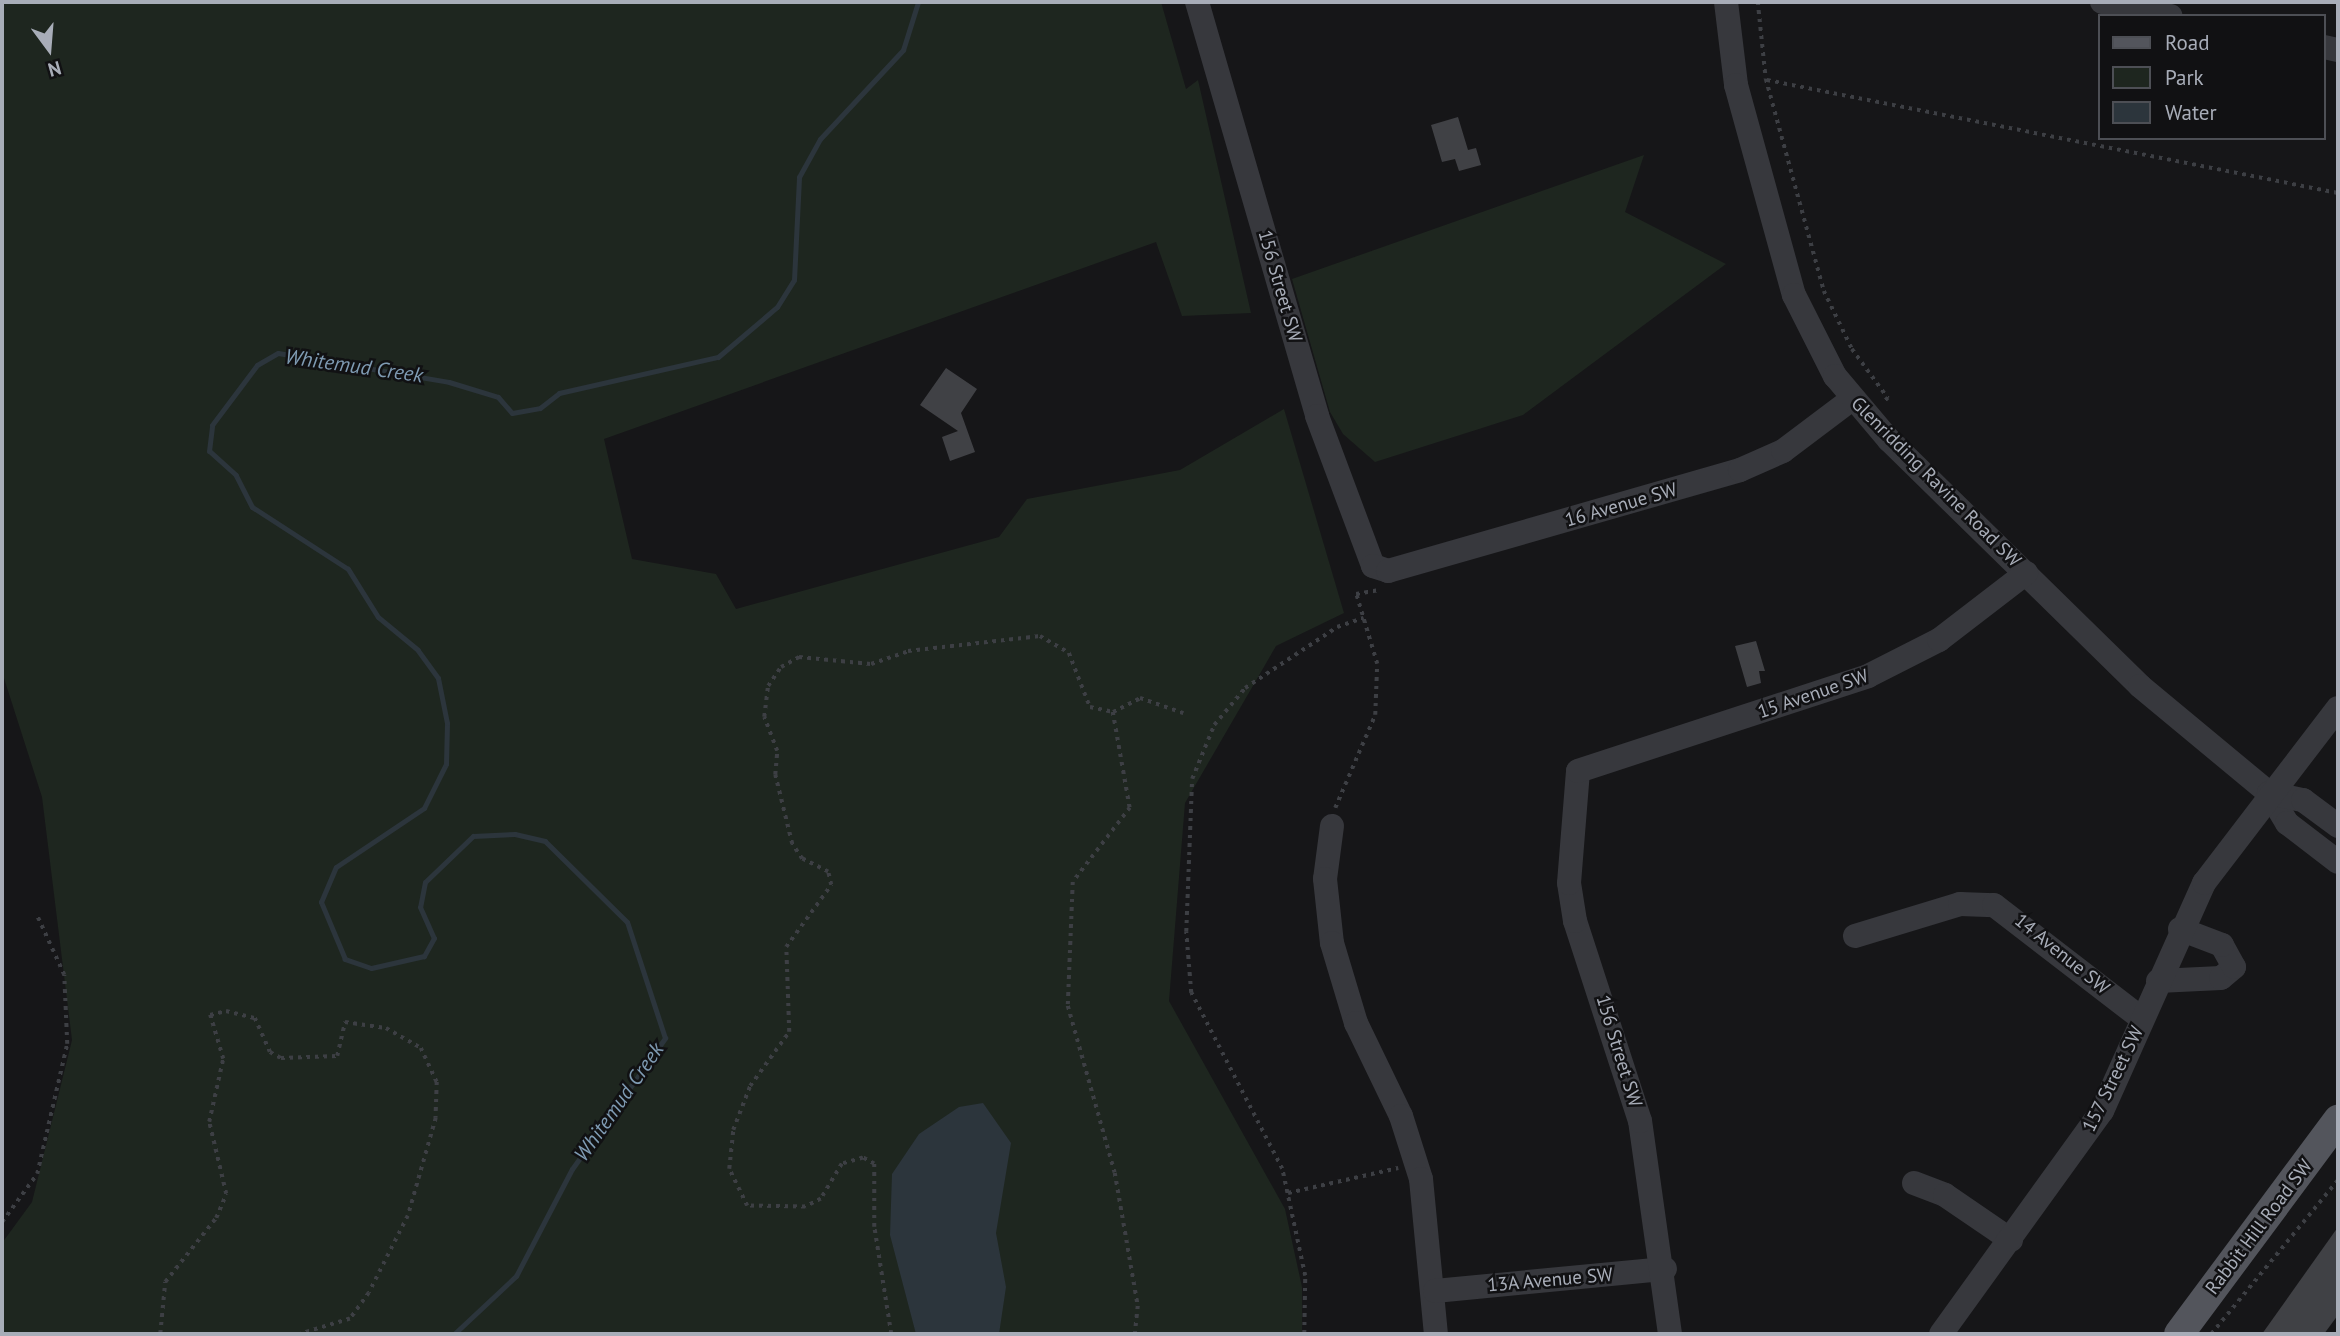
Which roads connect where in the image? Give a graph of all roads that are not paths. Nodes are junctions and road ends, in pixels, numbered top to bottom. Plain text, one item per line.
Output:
1 (1197, 2) edge
2 (1726, 2) edge
3 (2102, 2) edge
4 (2161, 14) edge
5 (1852, 399) junction
6 (1373, 566) joint
7 (2026, 573) junction
8 (2338, 708) edge
9 (1578, 771) joint
10 (2269, 793) junction
11 (1332, 826) road end
12 (2338, 826) edge
13 (2338, 862) edge
14 (2180, 929) junction
15 (1855, 936) dead end
16 (2158, 981) junction
17 (2142, 1019) junction
18 (2338, 1120) edge
19 (1914, 1183) dead end
20 (2011, 1240) junction
21 (1665, 1269) junction
22 (1435, 1292) junction
23 (1436, 1334) edge
24 (1670, 1334) edge
25 (1941, 1334) edge
26 (2179, 1334) edge

1 - 6 street, 156 Street SW
2 - 5 street, Glenridding Ravine Road SW
3 - 4 street
5 - 6 street, 16 Avenue SW
5 - 7 street, Glenridding Ravine Road SW
7 - 9 street, 15 Avenue SW
7 - 10 street, Glenridding Ravine Road SW
8 - 10 street, 157 Street SW
9 - 21 street, 156 Street SW
10 - 12 street
10 - 13 street
10 - 14 street, 157 Street SW
11 - 22 street
14 - 16 street, 157 Street SW
14 - 16 street
15 - 17 street, 14 Avenue SW
16 - 17 street, 157 Street SW
17 - 20 street, 157 Street SW
18 - 26 main road, Rabbit Hill Road SW
19 - 20 street
20 - 25 street, 157 Street SW
21 - 22 street, 13A Avenue SW
21 - 24 street, 156 Street SW
22 - 23 street

